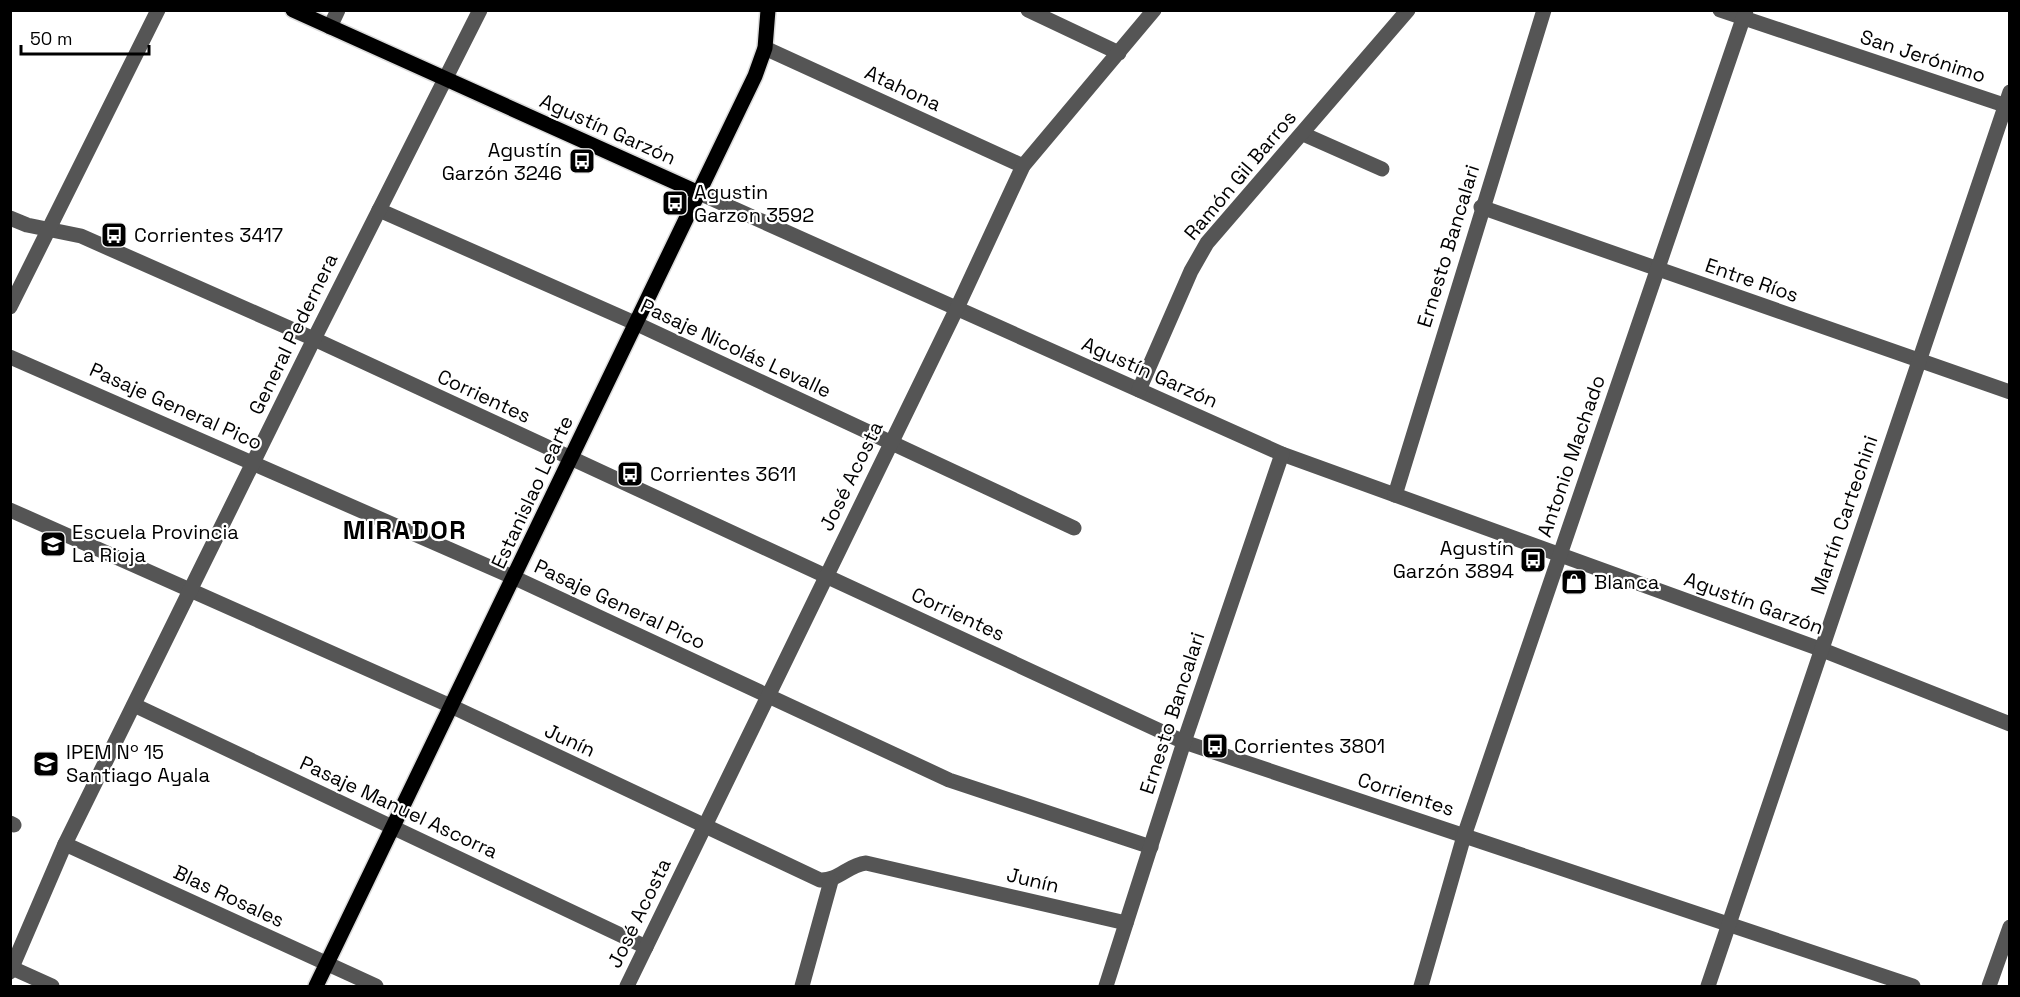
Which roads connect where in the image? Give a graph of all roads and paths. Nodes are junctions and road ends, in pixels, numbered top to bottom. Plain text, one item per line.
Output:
1 (158, 10) edge
2 (293, 10) edge
3 (338, 10) edge
4 (480, 10) edge
5 (768, 10) edge
6 (1028, 10) edge
7 (1154, 10) edge
8 (1408, 10) edge
9 (1544, 10) edge
10 (1720, 10) edge
11 (1744, 14) edge
12 (330, 27) junction
13 (765, 48) junction
14 (1119, 53) junction
15 (446, 79) junction
16 (2008, 102) edge
17 (1303, 134) junction
18 (1023, 166) junction
19 (1382, 169) dead end
20 (699, 193) junction
21 (1481, 207) junction
22 (379, 210) junction
23 (10, 218) edge
24 (48, 229) junction
25 (1656, 268) junction
26 (10, 307) edge
27 (957, 308) junction
28 (637, 324) junction
29 (314, 339) junction
30 (10, 357) edge
31 (1918, 360) junction
32 (1139, 390) junction
33 (2010, 392) edge
34 (890, 444) junction
35 (1282, 454) junction
36 (570, 459) junction
37 (253, 463) junction
38 (1395, 495) junction
39 (10, 510) edge
40 (1074, 528) dead end
41 (1560, 554) junction
42 (826, 574) junction
43 (515, 578) junction
44 (190, 590) junction
45 (1820, 650) junction
46 (768, 696) junction
47 (134, 705) junction
48 (453, 707) junction
49 (2010, 724) edge
50 (1184, 742) junction
51 (704, 826) junction
52 (394, 828) junction
53 (1464, 836) junction
54 (65, 844) junction
55 (1151, 848) junction
56 (831, 881) junction
57 (1126, 923) junction
58 (1728, 925) junction
59 (2010, 927) edge
60 (646, 947) junction
61 (326, 963) junction
62 (11, 970) edge
63 (52, 987) edge
64 (316, 987) edge
65 (376, 987) edge
66 (627, 987) edge
67 (802, 987) edge
68 (1106, 987) edge
69 (1421, 987) edge
70 (1708, 987) edge
71 (1912, 987) edge
72 (1989, 987) edge

1 - 24 street
2 - 12 main road, Agustín Garzón
3 - 12 street
4 - 15 street, General Pedernera
5 - 13 main road, Estanislao Learte
6 - 14 street
7 - 14 street, José Acosta
8 - 17 street, Ramón Gil Barros
9 - 21 street, Ernesto Bancalari
10 - 11 street, San Jerónimo
11 - 16 street, San Jerónimo
11 - 25 street, Antonio Machado
12 - 15 main road, Agustín Garzón
13 - 18 street, Atahona
13 - 20 main road, Estanislao Learte
14 - 18 street, José Acosta
15 - 20 main road, Agustín Garzón
15 - 22 street, General Pedernera
16 - 31 street, Martín Cartechini
17 - 19 street
17 - 32 street, Ramón Gil Barros
18 - 27 street, José Acosta
20 - 27 street, Agustín Garzón
20 - 28 main road, Estanislao Learte
21 - 25 street, Entre Ríos
21 - 38 street, Ernesto Bancalari
22 - 28 street, Pasaje Nicolás Levalle
22 - 29 street, General Pedernera
23 - 24 street, Corrientes
24 - 26 street
24 - 29 street, Corrientes
25 - 31 street, Entre Ríos
25 - 41 street, Antonio Machado
27 - 32 street, Agustín Garzón
27 - 34 street, José Acosta
28 - 34 street, Pasaje Nicolás Levalle
28 - 36 main road, Estanislao Learte
29 - 36 street, Corrientes
29 - 37 street, General Pedernera
30 - 37 street, Pasaje General Pico
31 - 33 street, Entre Ríos
31 - 45 street, Martín Cartechini
32 - 35 street, Agustín Garzón
34 - 40 street, Pasaje Nicolás Levalle
34 - 42 street, José Acosta
35 - 38 street, Agustín Garzón
35 - 50 street, Ernesto Bancalari
36 - 42 street, Corrientes
36 - 43 main road, Estanislao Learte
37 - 43 street, Pasaje General Pico
37 - 44 street, General Pedernera
38 - 41 street, Agustín Garzón
39 - 44 street, Junín
41 - 45 street, Agustín Garzón
41 - 53 street, Antonio Machado
42 - 46 street, José Acosta
42 - 50 street, Corrientes
43 - 46 street, Pasaje General Pico
43 - 48 main road, Estanislao Learte
44 - 47 street, General Pedernera
44 - 48 street, Junín
45 - 49 street, Agustín Garzón
45 - 58 street, Martín Cartechini
46 - 51 street, José Acosta
46 - 55 street, Pasaje General Pico
47 - 52 street, Pasaje Manuel Ascorra
47 - 54 street, General Pedernera
48 - 51 street, Junín
48 - 52 main road, Estanislao Learte
50 - 53 street, Corrientes
50 - 55 street, Ernesto Bancalari
51 - 56 street, Junín
51 - 60 street, José Acosta
52 - 60 street, Pasaje Manuel Ascorra
52 - 61 main road, Estanislao Learte
53 - 58 street, Corrientes
53 - 69 street, Antonio Machado
54 - 61 street, Blas Rosales
54 - 62 street, General Pedernera
55 - 57 street, Ernesto Bancalari
56 - 57 street, Junín
56 - 67 street
57 - 68 street, Ernesto Bancalari
58 - 70 street, Martín Cartechini
58 - 71 street, Corrientes
59 - 72 street
60 - 66 street, José Acosta
61 - 64 main road, Estanislao Learte
61 - 65 street, Blas Rosales
62 - 63 street

